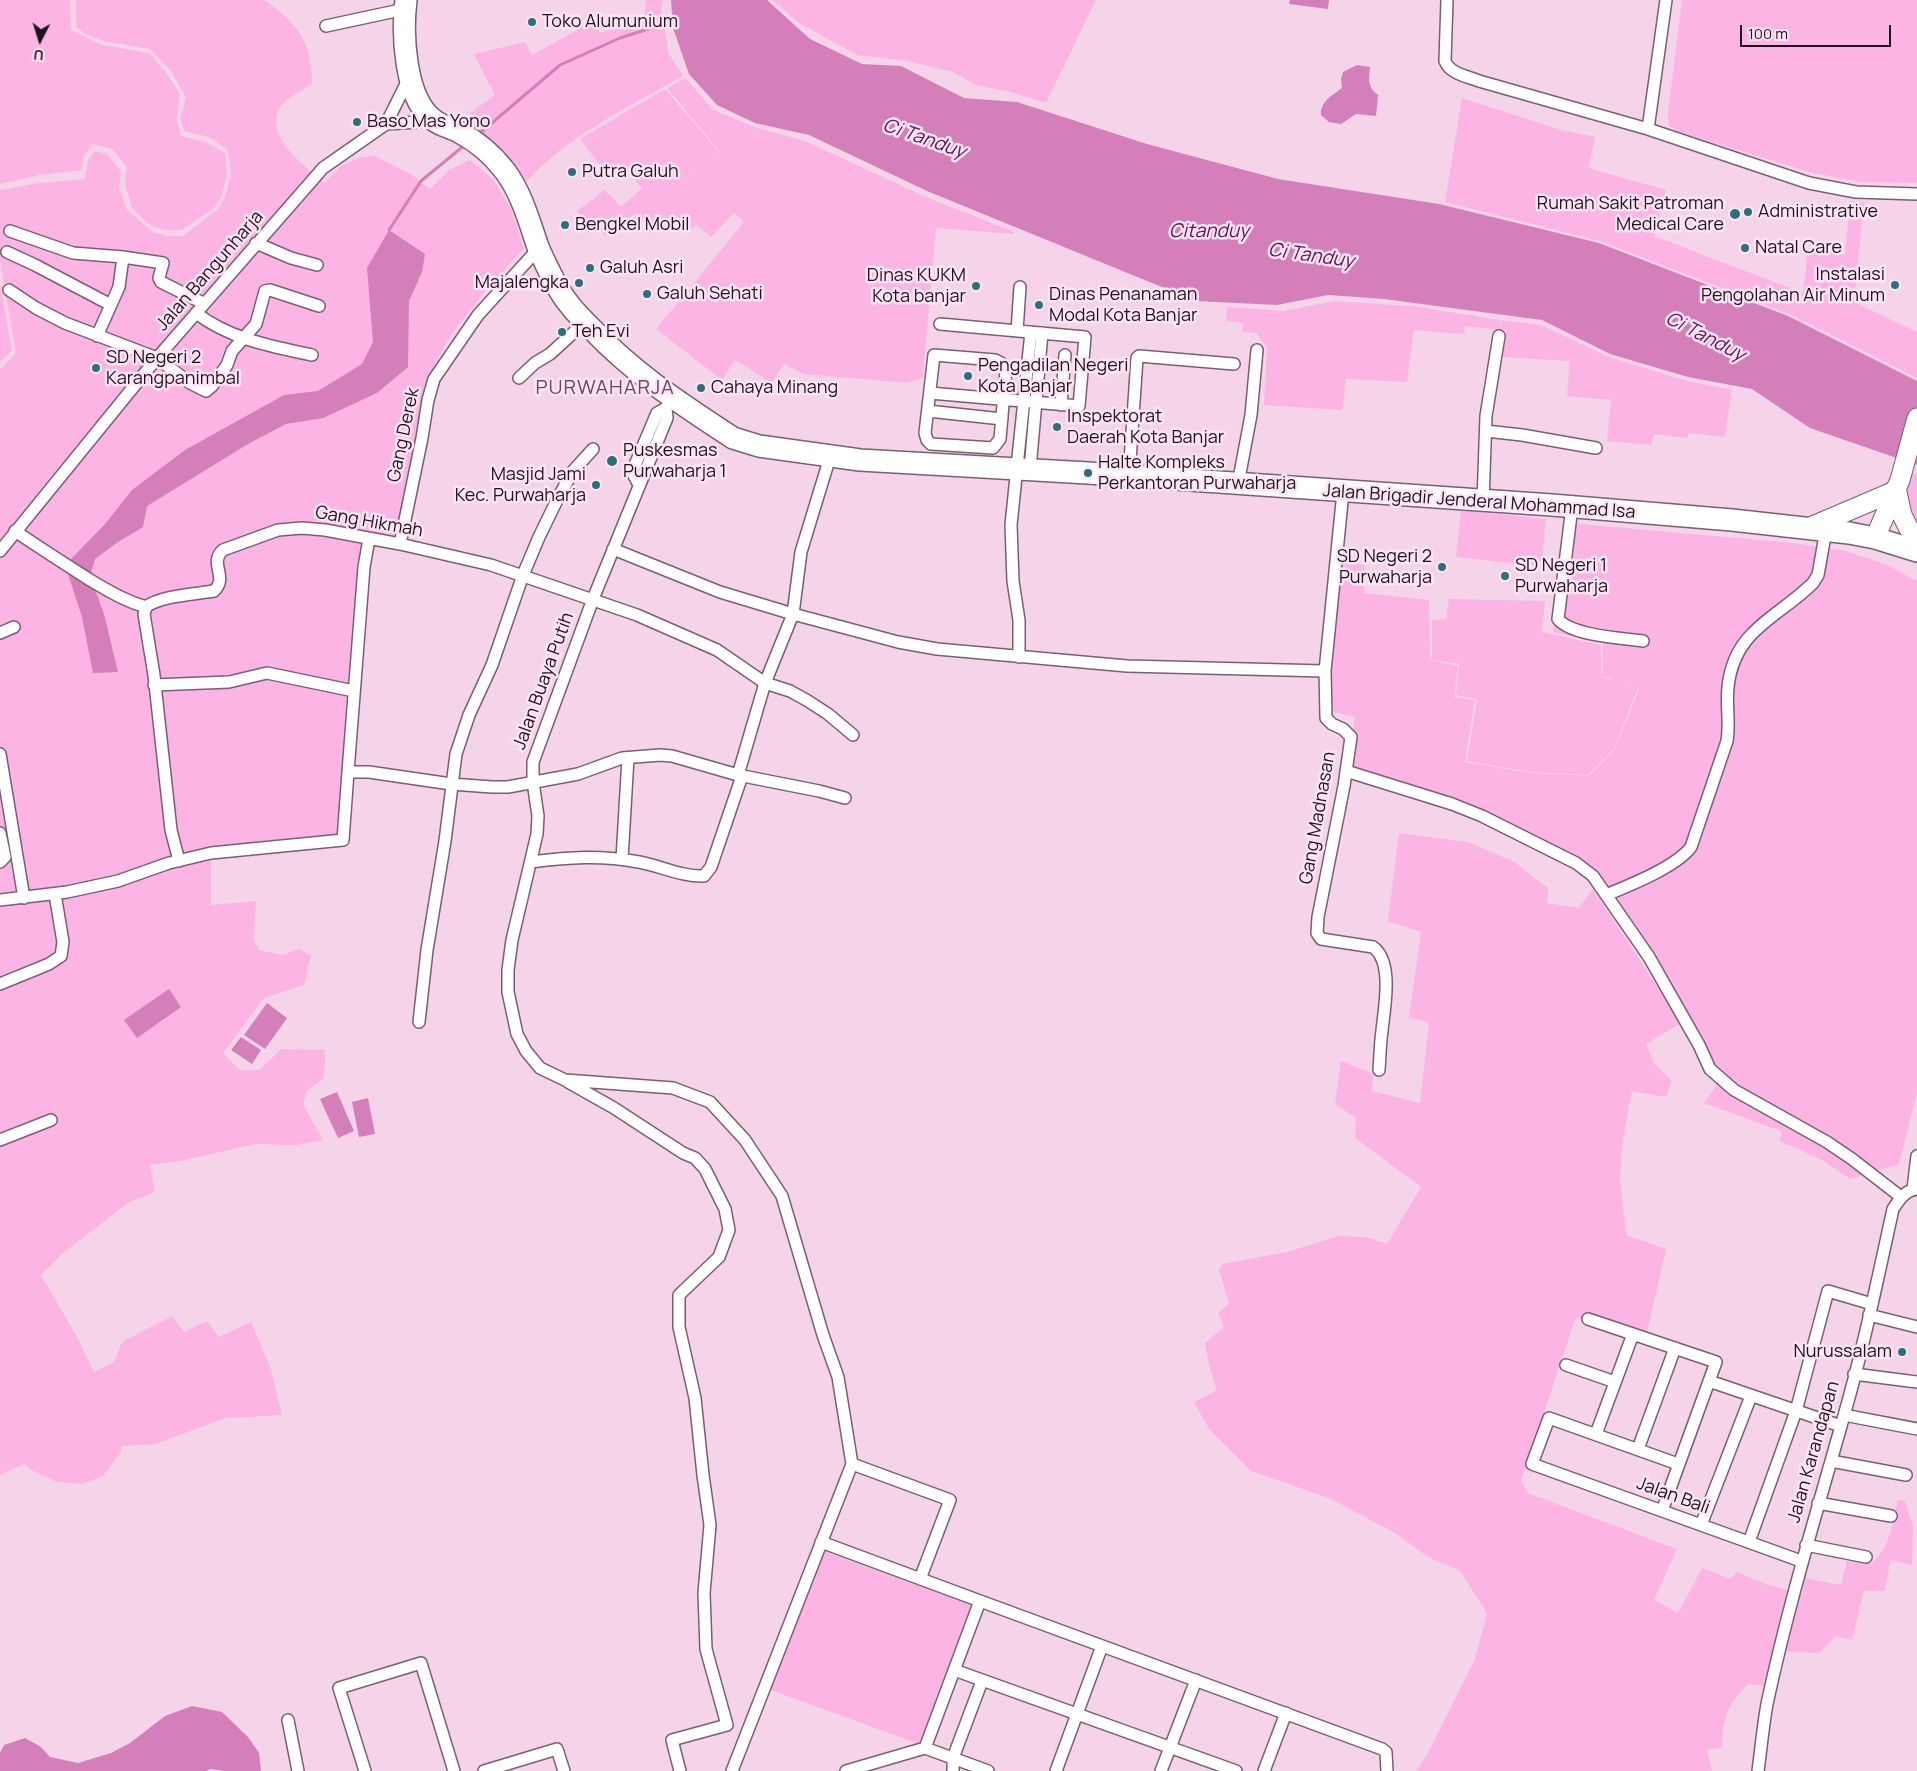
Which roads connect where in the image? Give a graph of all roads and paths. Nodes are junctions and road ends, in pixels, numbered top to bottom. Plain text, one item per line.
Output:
1 (1447, 0) edge
2 (1666, 0) edge
3 (405, 5) edge
4 (326, 26) dead end
5 (410, 76) junction
6 (435, 121) junction
7 (386, 124) junction
8 (1648, 129) junction
9 (1917, 194) edge
10 (10, 231) dead end
11 (256, 243) junction
12 (539, 248) junction
13 (7, 252) dead end
14 (123, 256) junction
15 (317, 265) dead end
16 (1020, 287) dead end
17 (9, 290) dead end
18 (111, 305) junction
19 (319, 306) dead end
20 (199, 308) junction
21 (585, 322) junction
22 (940, 324) dead end
23 (1017, 331) junction
24 (1037, 333) junction
25 (97, 336) junction
26 (1499, 336) dead end
27 (242, 339) junction
28 (1258, 350) dead end
29 (312, 355) dead end
30 (1065, 355) dead end
31 (157, 358) junction
32 (1234, 364) dead end
33 (519, 378) dead end
34 (930, 392) junction
35 (1003, 400) junction
36 (1024, 402) junction
37 (668, 403) junction
38 (1036, 403) junction
39 (1061, 405) junction
40 (928, 411) junction
41 (1917, 418) edge
42 (1002, 419) junction
43 (1486, 431) junction
44 (1596, 448) dead end
45 (593, 449) dead end
46 (830, 457) junction
47 (1024, 469) junction
48 (1129, 476) junction
49 (1238, 484) junction
50 (1897, 487) junction
51 (1342, 492) junction
52 (1484, 502) junction
53 (1572, 507) junction
54 (1817, 529) junction
55 (15, 531) junction
56 (1875, 538) junction
57 (369, 539) junction
58 (400, 544) junction
59 (1917, 545) edge
60 (613, 549) junction
61 (0, 551) edge
62 (1917, 551) edge
63 (522, 575) junction
64 (593, 599) junction
65 (146, 607) junction
66 (793, 614) junction
67 (14, 627) dead end
68 (0, 633) edge
69 (1643, 641) dead end
70 (1019, 658) junction
71 (1324, 671) junction
72 (765, 683) junction
73 (154, 684) junction
74 (354, 691) junction
75 (853, 735) dead end
76 (0, 754) edge
77 (628, 758) junction
78 (1346, 771) junction
79 (348, 772) junction
80 (740, 775) junction
81 (533, 782) junction
82 (451, 784) junction
83 (845, 798) dead end
84 (0, 833) edge
85 (622, 859) junction
86 (179, 861) junction
87 (0, 862) edge
88 (530, 862) junction
89 (54, 894) junction
90 (1606, 895) junction
91 (24, 898) junction
92 (0, 900) edge
93 (0, 984) edge
94 (419, 1022) dead end
95 (1379, 1070) dead end
96 (564, 1080) junction
97 (51, 1120) dead end
98 (0, 1140) edge
99 (1917, 1156) edge
100 (1915, 1189) edge
101 (1901, 1197) junction
102 (1872, 1304) junction
103 (1869, 1316) junction
104 (1588, 1319) dead end
105 (1917, 1327) edge
106 (1632, 1334) junction
107 (1675, 1348) junction
108 (1566, 1365) dead end
109 (1854, 1374) junction
110 (1709, 1381) junction
111 (1615, 1382) junction
112 (1917, 1382) edge
113 (1751, 1396) junction
114 (1796, 1411) junction
115 (1843, 1420) junction
116 (1917, 1429) edge
117 (1596, 1434) junction
118 (1638, 1449) junction
119 (1831, 1461) junction
120 (852, 1464) junction
121 (1678, 1464) junction
122 (1906, 1475) dead end
123 (1818, 1503) junction
124 (1662, 1511) junction
125 (1891, 1516) dead end
126 (1701, 1525) junction
127 (821, 1542) junction
128 (1749, 1542) junction
129 (1806, 1545) junction
130 (1866, 1557) dead end
131 (1801, 1561) junction
132 (920, 1579) junction
133 (980, 1600) junction
134 (1102, 1646) junction
135 (954, 1670) junction
136 (1196, 1680) junction
137 (982, 1681) junction
138 (1286, 1713) junction
139 (1077, 1714) junction
140 (288, 1720) dead end
141 (925, 1748) junction
142 (1170, 1748) junction
143 (953, 1758) junction
144 (850, 1770) edge
145 (298, 1771) edge
146 (364, 1771) edge
147 (454, 1771) edge
148 (484, 1771) edge
149 (564, 1771) edge
150 (680, 1771) edge
151 (732, 1771) edge
152 (953, 1771) edge
153 (988, 1771) edge
154 (1056, 1771) edge
155 (1161, 1771) edge
156 (1236, 1771) edge
157 (1264, 1771) edge
158 (1388, 1771) edge
159 (1758, 1771) edge

1 - 8 street
2 - 8 street
3 - 4 street
3 - 5 highway, Jalan Brigadir Jenderal Mohammad Isa
5 - 6 highway, Jalan Brigadir Jenderal Mohammad Isa
5 - 7 street
6 - 7 street
6 - 12 highway, Jalan Brigadir Jenderal Mohammad Isa
7 - 11 street, Jalan Bangunharja
8 - 9 street
10 - 14 street
11 - 15 street
11 - 20 street, Jalan Bangunharja
12 - 21 highway, Jalan Brigadir Jenderal Mohammad Isa
12 - 58 street, Gang Derek
13 - 18 street
14 - 18 street
14 - 20 street
16 - 23 street
17 - 25 street
18 - 25 street
19 - 27 street
20 - 27 street
20 - 31 street, Jalan Bangunharja
21 - 33 street
21 - 37 highway, Jalan Brigadir Jenderal Mohammad Isa
22 - 23 street
23 - 24 street
24 - 36 street
24 - 38 street
24 - 39 street
25 - 31 street
26 - 43 street
27 - 29 street
27 - 31 street
28 - 49 street
30 - 39 street
31 - 55 street, Jalan Bangunharja
32 - 48 street
34 - 35 street
34 - 35 street
34 - 40 street
35 - 36 street
35 - 42 street
36 - 38 street
36 - 47 street
37 - 46 highway, Jalan Brigadir Jenderal Mohammad Isa
37 - 60 street, Jalan Buaya Putih
38 - 39 street
38 - 47 street
40 - 42 street
40 - 42 street
41 - 50 main road
43 - 44 street
43 - 52 street
45 - 63 street
46 - 47 highway, Jalan Brigadir Jenderal Mohammad Isa
46 - 66 street
47 - 48 highway, Jalan Brigadir Jenderal Mohammad Isa
47 - 70 street
48 - 49 highway, Jalan Brigadir Jenderal Mohammad Isa
49 - 51 highway, Jalan Brigadir Jenderal Mohammad Isa
50 - 54 main road
50 - 56 main road
50 - 59 main road
51 - 52 highway, Jalan Brigadir Jenderal Mohammad Isa
51 - 71 street, Gang Madnasan
52 - 53 highway, Jalan Brigadir Jenderal Mohammad Isa
53 - 54 highway, Jalan Brigadir Jenderal Mohammad Isa
53 - 69 street
54 - 56 highway, Jalan Brigadir Jenderal Mohammad Isa
54 - 90 street
55 - 61 street, Jalan Bangunharja
55 - 65 street
56 - 62 highway, Jalan Brigadir Jenderal Mohammad Isa
57 - 58 street, Gang Hikmah
57 - 65 street, Gang Hikmah
57 - 74 street
58 - 63 street, Gang Hikmah
60 - 64 street, Jalan Buaya Putih
60 - 66 street
63 - 64 street, Gang Hikmah
63 - 82 street
64 - 72 street, Gang Hikmah
64 - 81 street, Jalan Buaya Putih
65 - 73 street
66 - 70 street
66 - 72 street
67 - 68 street
70 - 71 street
71 - 78 street, Gang Madnasan
72 - 75 street, Gang Hikmah
72 - 80 street
73 - 74 street
73 - 86 street
74 - 79 street
76 - 91 street
77 - 80 street
77 - 81 street
77 - 85 street
78 - 90 street
78 - 95 street, Gang Madnasan
79 - 82 street
79 - 86 street
80 - 83 street
80 - 85 street
81 - 82 street
81 - 88 street, Jalan Buaya Putih
82 - 94 street
84 - 87 street
85 - 88 street
86 - 89 street
88 - 96 street, Jalan Buaya Putih
89 - 91 street
89 - 93 street
90 - 101 street
91 - 92 street
96 - 120 street
96 - 150 street, Jalan Buaya Putih
97 - 98 street
99 - 100 street
100 - 101 street
101 - 102 street, Jalan Karandapan
102 - 103 street, Jalan Karandapan
102 - 114 street
103 - 105 street
103 - 109 street, Jalan Karandapan
104 - 106 street
106 - 107 street
106 - 111 street
107 - 110 street
107 - 118 street
108 - 111 street
109 - 112 street
109 - 115 street, Jalan Karandapan
110 - 113 street
110 - 121 street
111 - 117 street
113 - 114 street
113 - 126 street
114 - 115 street
114 - 128 street
115 - 116 street
115 - 119 street, Jalan Karandapan
117 - 118 street
117 - 124 street, Jalan Bali
118 - 121 street
119 - 122 street
119 - 123 street, Jalan Karandapan
120 - 127 street
120 - 132 street
121 - 124 street
123 - 125 street
123 - 129 street, Jalan Karandapan
124 - 126 street, Jalan Bali
126 - 128 street, Jalan Bali
127 - 132 street
127 - 151 street
128 - 131 street, Jalan Bali
129 - 130 street
129 - 131 street, Jalan Karandapan
131 - 159 street, Jalan Karandapan
132 - 133 street
133 - 134 street
133 - 135 street
134 - 136 street
134 - 139 street
135 - 137 street
135 - 141 street
136 - 138 street
136 - 142 street
137 - 139 street
137 - 143 street
138 - 157 street
138 - 158 street
139 - 142 street
139 - 154 street
140 - 145 street
141 - 143 street
141 - 144 street
142 - 155 street
142 - 156 street
143 - 152 street
143 - 153 street
146 - 147 street
148 - 149 street

